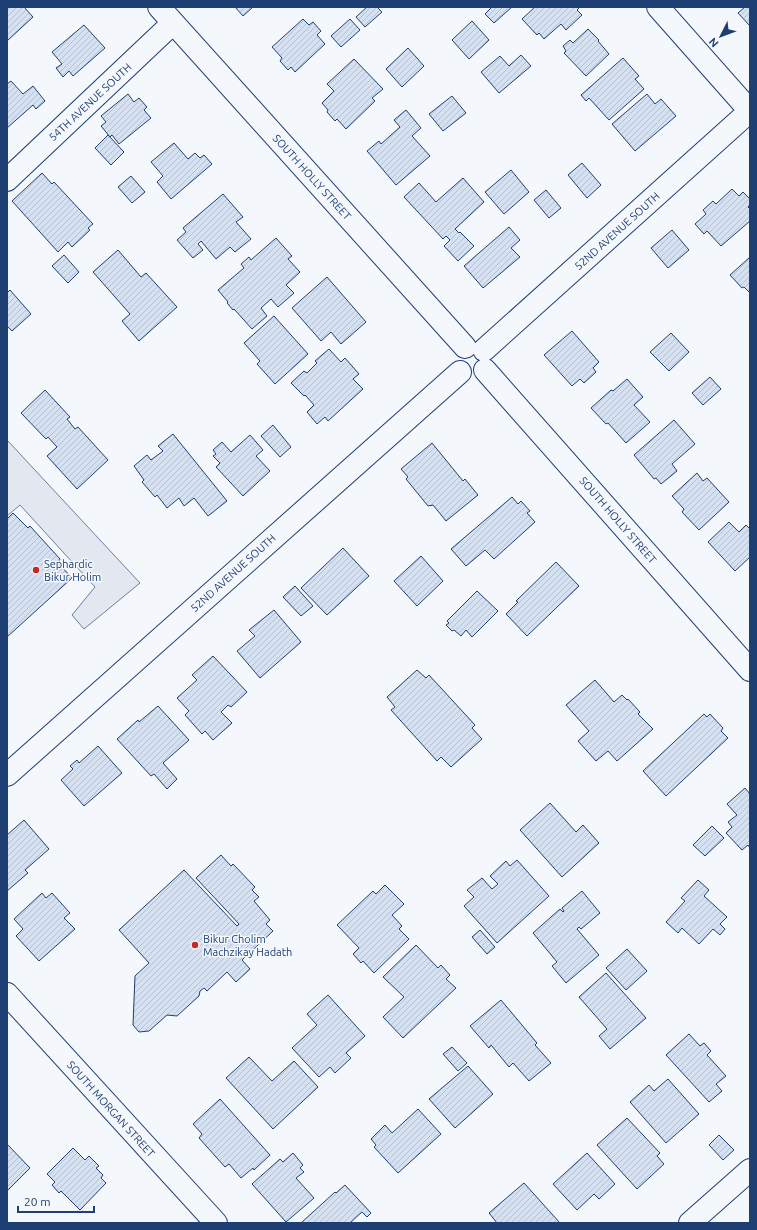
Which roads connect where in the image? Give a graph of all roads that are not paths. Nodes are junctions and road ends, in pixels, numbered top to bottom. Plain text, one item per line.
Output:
1 (159, 7) edge
2 (658, 7) edge
3 (173, 23) junction
4 (750, 111) edge
5 (7, 180) edge
6 (478, 356) junction
7 (750, 670) edge
8 (7, 775) edge
9 (7, 994) edge
10 (750, 1170) edge
11 (216, 1223) edge
12 (690, 1223) edge

1 - 3 street, SOUTH HOLLY STREET
2 - 4 street
3 - 5 street, 54TH AVENUE SOUTH
3 - 6 street, SOUTH HOLLY STREET
4 - 6 street, 52ND AVENUE SOUTH
6 - 7 street, SOUTH HOLLY STREET
6 - 8 street, 52ND AVENUE SOUTH
9 - 11 street, SOUTH MORGAN STREET
10 - 12 street

